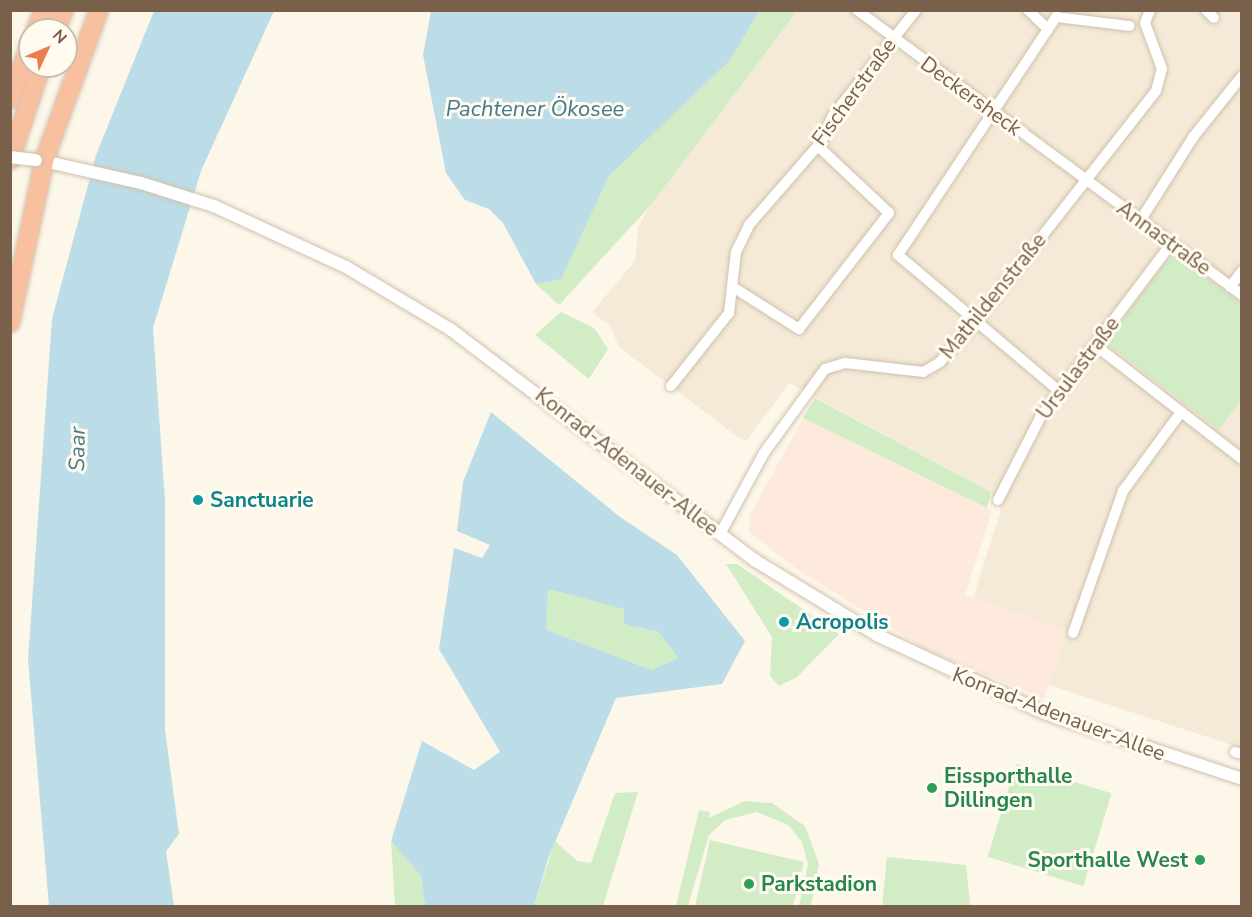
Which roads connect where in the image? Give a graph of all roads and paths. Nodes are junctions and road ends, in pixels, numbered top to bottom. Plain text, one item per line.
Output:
1 (99, 10) edge
2 (856, 10) edge
3 (916, 10) edge
4 (1028, 10) edge
5 (1150, 10) edge
6 (1129, 26) dead end
7 (1048, 28) junction
8 (892, 38) junction
9 (1242, 76) edge
10 (18, 77) edge
11 (37, 78) edge
12 (10, 99) edge
13 (992, 112) junction
14 (818, 146) junction
15 (10, 159) edge
16 (45, 161) junction
17 (1087, 181) junction
18 (1140, 220) junction
19 (1171, 244) junction
20 (1242, 271) edge
21 (1230, 287) junction
22 (736, 289) junction
23 (1242, 295) edge
24 (10, 323) edge
25 (974, 323) junction
26 (1095, 345) junction
27 (671, 386) dead end
28 (1059, 391) junction
29 (1181, 412) junction
30 (1242, 459) edge
31 (998, 500) dead end
32 (720, 534) junction
33 (1073, 633) dead end
34 (1242, 779) edge

1 - 16 highway
2 - 8 street, Deckersheck
3 - 8 street, Fischerstraße
4 - 7 street
5 - 17 street, Mathildenstraße
6 - 7 street
7 - 13 street
8 - 13 street, Deckersheck
8 - 14 street, Fischerstraße
9 - 18 street
10 - 12 highway
11 - 15 highway
13 - 17 street, Deckersheck
13 - 25 street
14 - 22 street, Fischerstraße
14 - 22 street
15 - 16 street, Konrad-Adenauer-Allee, bridge
16 - 24 highway
16 - 32 street, Konrad-Adenauer-Allee
17 - 18 street, Annastraße
17 - 25 street, Mathildenstraße
18 - 19 street, Annastraße
19 - 21 street, Annastraße
19 - 26 street, Ursulastraße
20 - 21 street
21 - 23 street, Annastraße
22 - 27 street, Fischerstraße
25 - 28 street
25 - 32 street, Mathildenstraße
26 - 28 street, Ursulastraße
26 - 29 street
28 - 31 street, Ursulastraße
29 - 30 street
29 - 33 street
32 - 34 street, Konrad-Adenauer-Allee

